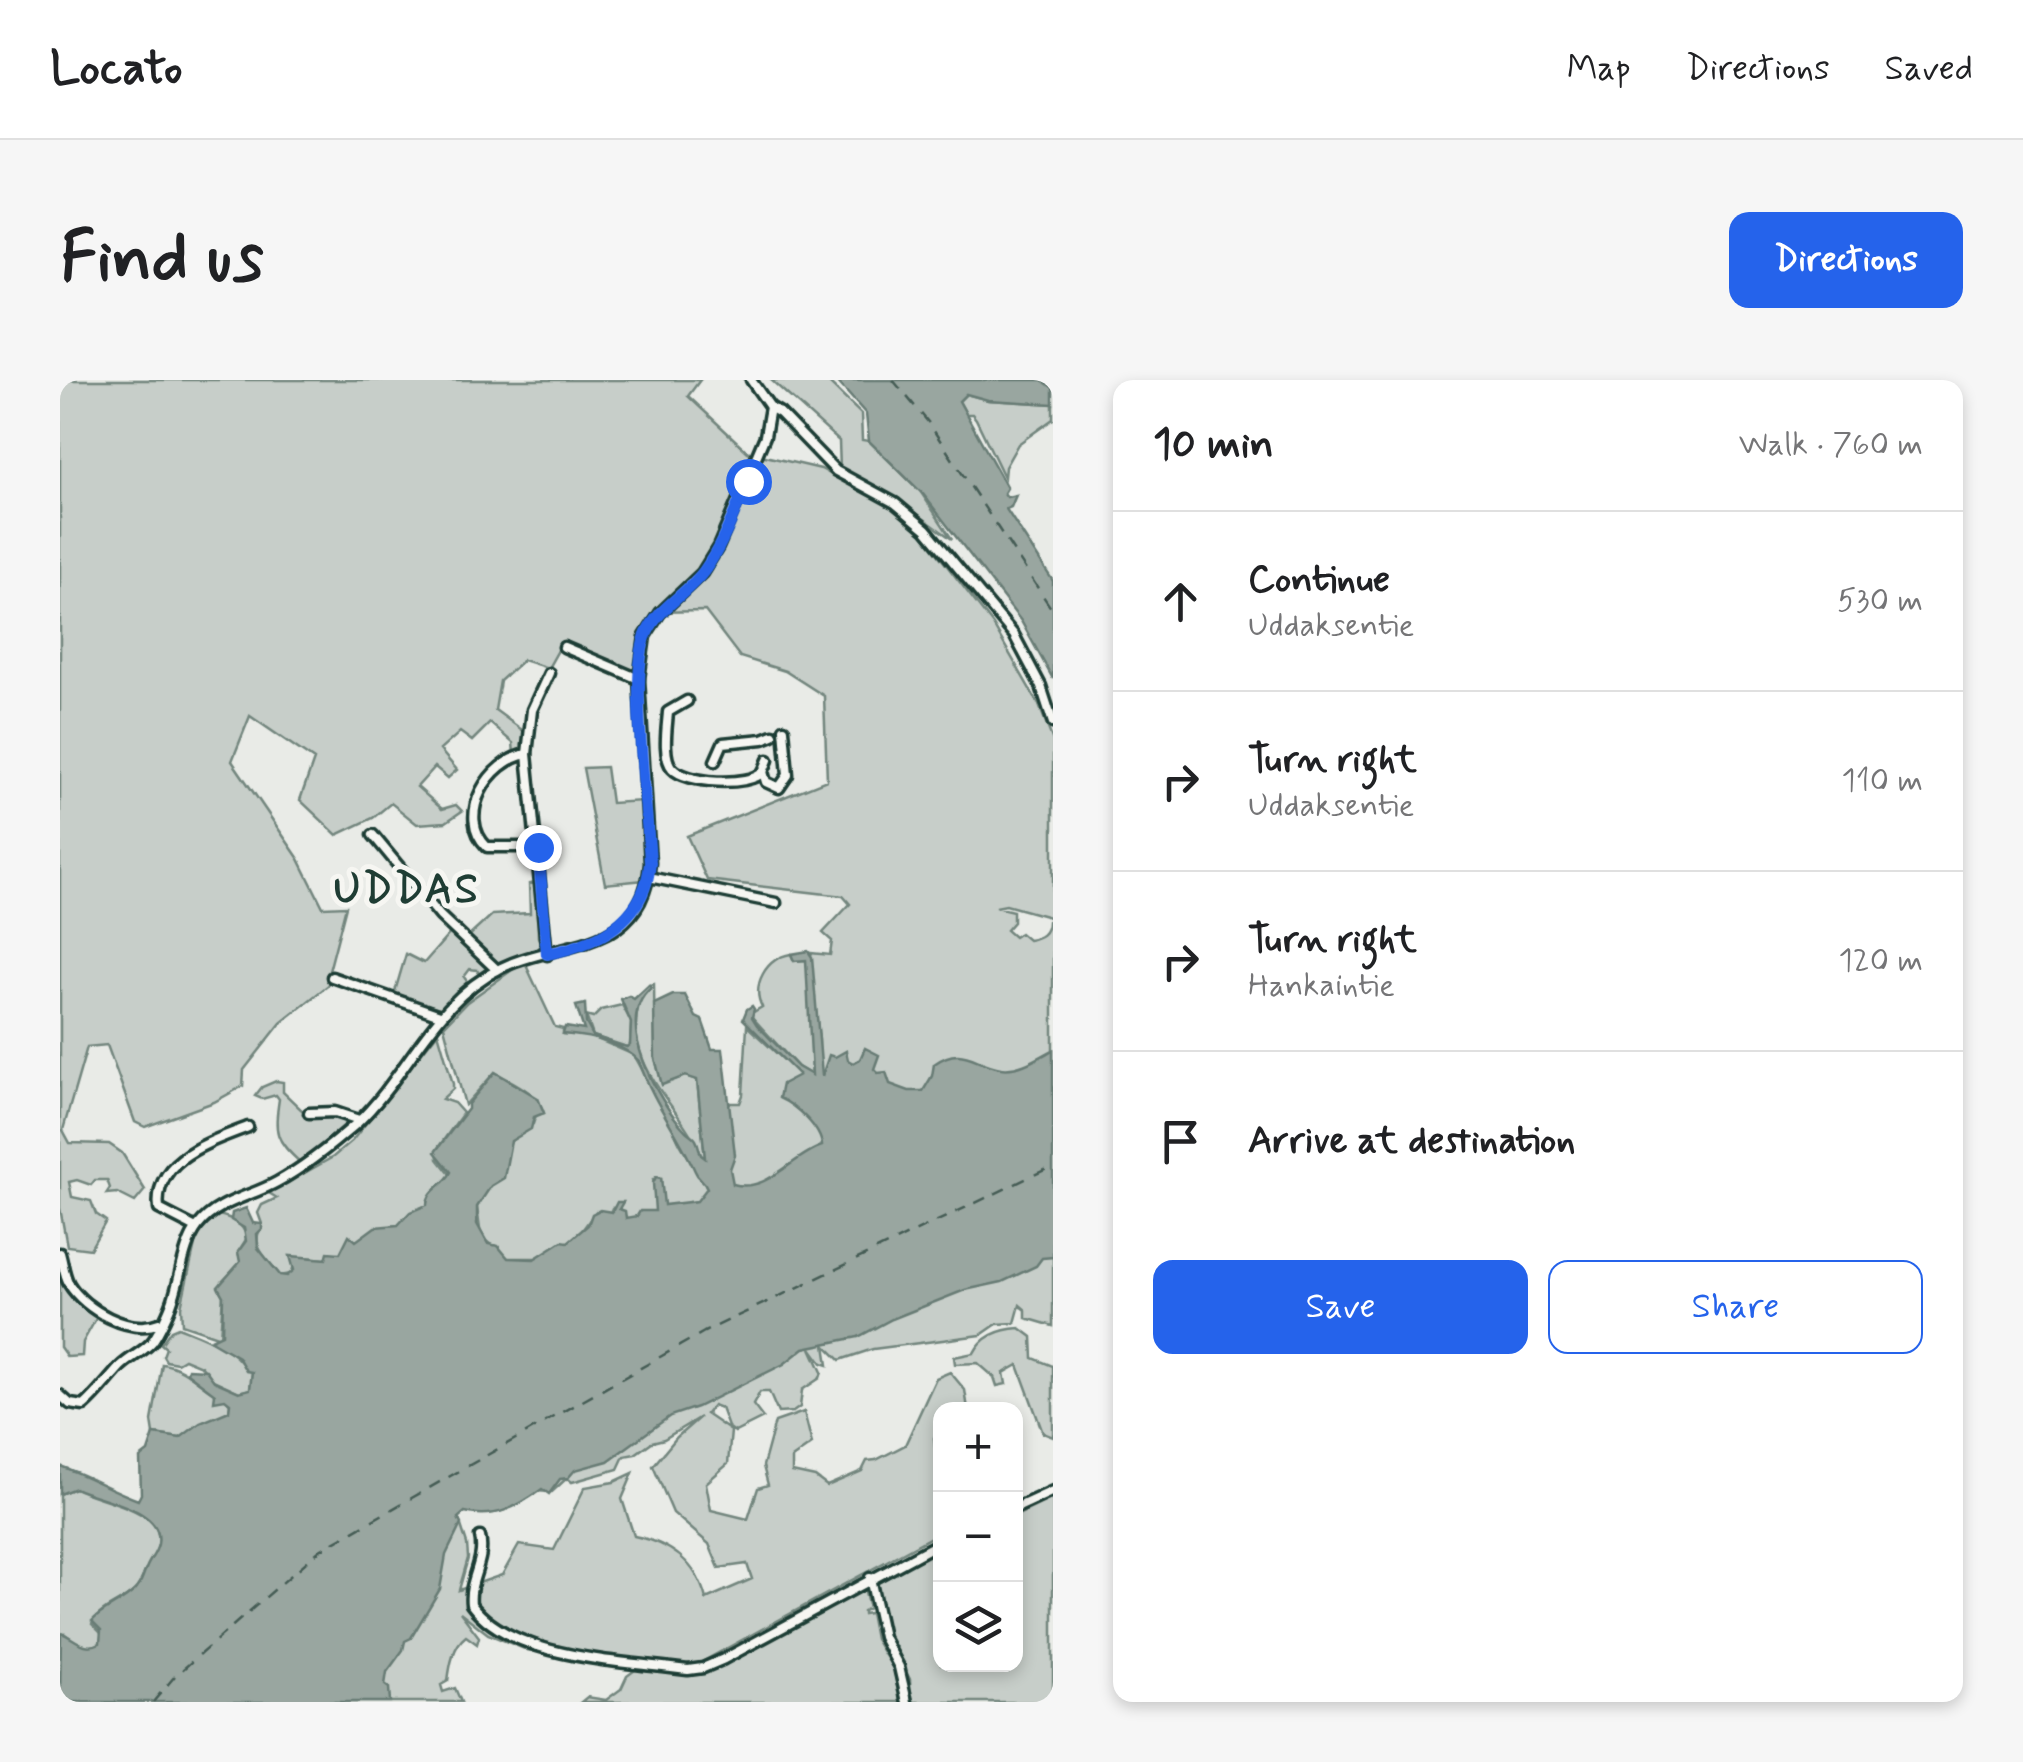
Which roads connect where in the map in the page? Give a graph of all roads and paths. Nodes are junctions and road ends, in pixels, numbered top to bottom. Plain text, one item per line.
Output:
1 (751, 380) edge
2 (770, 407) junction
3 (564, 647) dead end
4 (549, 673) dead end
5 (639, 679) junction
6 (687, 701) dead end
7 (1053, 723) edge
8 (784, 728) dead end
9 (773, 735) dead end
10 (527, 754) junction
11 (768, 760) dead end
12 (715, 761) dead end
13 (763, 772) junction
14 (373, 835) dead end
15 (538, 847) junction
16 (649, 877) junction
17 (776, 904) dead end
18 (547, 954) junction
19 (498, 970) junction
20 (332, 976) dead end
21 (440, 1015) junction
22 (308, 1114) dead end
23 (359, 1120) junction
24 (248, 1127) dead end
25 (196, 1228) junction
26 (61, 1261) edge
27 (160, 1323) junction
28 (60, 1395) edge
29 (1053, 1491) edge
30 (1023, 1505) edge
31 (480, 1537) dead end
32 (933, 1546) edge
33 (870, 1578) junction
34 (907, 1702) edge

1 - 2 street
2 - 5 street
2 - 7 street
3 - 5 street
4 - 10 street
5 - 16 street
6 - 13 street
8 - 13 street
9 - 12 street
10 - 15 street
10 - 15 street
11 - 13 street
14 - 19 street
15 - 18 street
16 - 17 street
16 - 18 street
18 - 19 street
19 - 21 street
20 - 21 street
21 - 23 street
22 - 23 street
23 - 25 street
24 - 25 street
25 - 27 street
26 - 27 street
27 - 28 street
29 - 30 street
31 - 33 street
32 - 33 street
33 - 34 street

